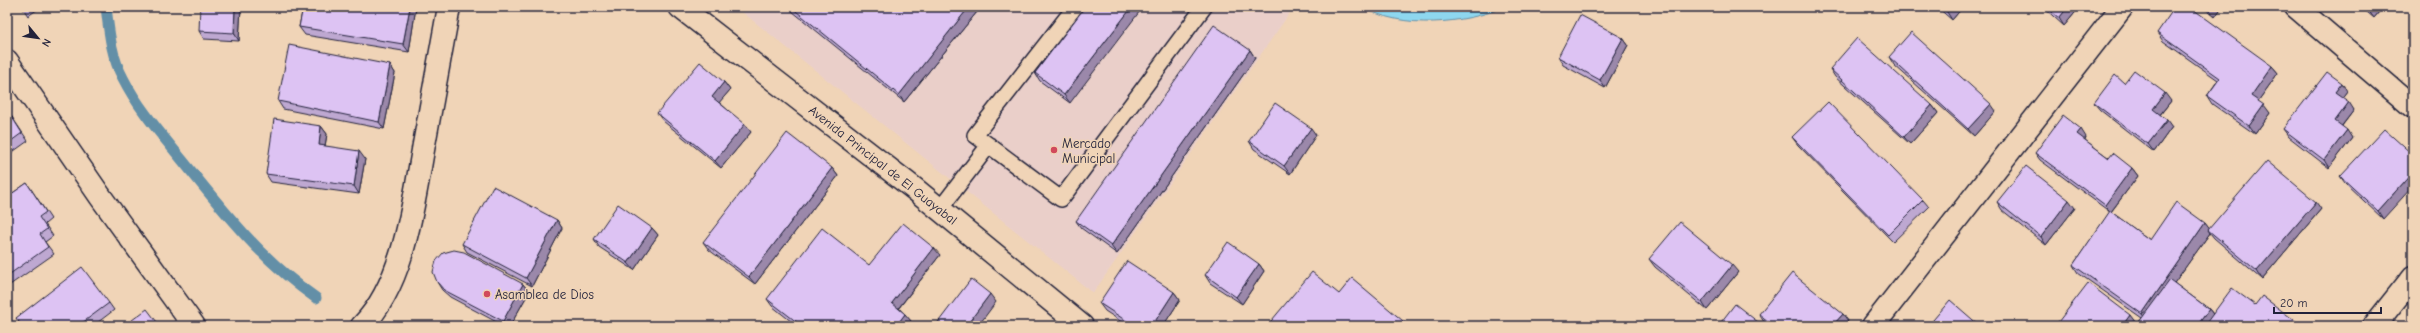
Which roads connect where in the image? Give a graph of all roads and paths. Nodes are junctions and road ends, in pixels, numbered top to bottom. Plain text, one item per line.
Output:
1 (448, 7) edge
2 (680, 7) edge
3 (1075, 7) edge
4 (1204, 7) edge
5 (2122, 7) edge
6 (2296, 7) edge
7 (7, 61) edge
8 (2413, 107) edge
9 (989, 145) junction
10 (940, 209) junction
11 (2413, 277) edge
12 (194, 326) edge
13 (362, 326) edge
14 (1082, 326) edge
15 (1873, 326) edge
16 (2374, 326) edge

1 - 13 street
2 - 10 street, Avenida Principal de El Guayabal
3 - 9 lane
4 - 9 lane
5 - 15 street
6 - 8 street
7 - 12 street
9 - 10 lane
10 - 14 street, Avenida Principal de El Guayabal
11 - 16 street

